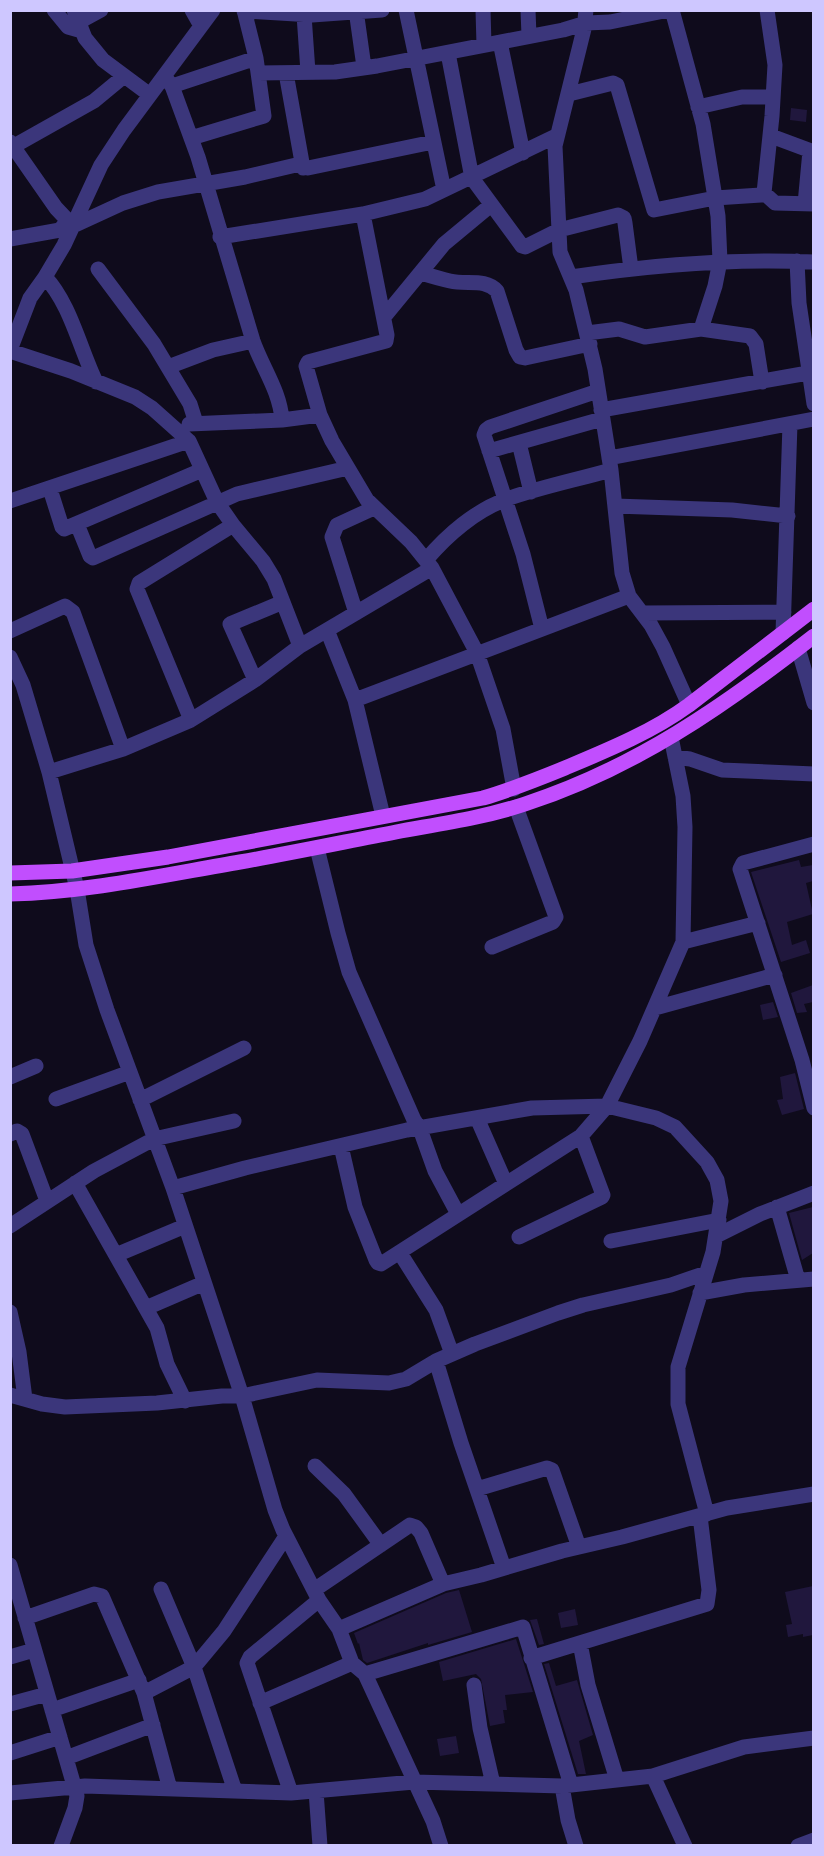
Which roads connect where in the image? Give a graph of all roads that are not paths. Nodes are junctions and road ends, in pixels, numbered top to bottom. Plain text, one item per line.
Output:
1 (54, 10) edge
2 (101, 10) edge
3 (192, 10) edge
4 (213, 10) edge
5 (382, 10) edge
6 (405, 10) edge
7 (483, 10) edge
8 (528, 10) edge
9 (670, 10) edge
10 (767, 10) edge
11 (244, 11) edge
12 (356, 12) edge
13 (309, 14) edge
14 (586, 17) edge
15 (78, 21) edge
16 (201, 26) junction
17 (529, 36) junction
18 (500, 42) junction
19 (484, 45) junction
20 (448, 53) junction
21 (415, 59) junction
22 (257, 66) junction
23 (364, 68) junction
24 (308, 72) junction
25 (286, 73) junction
26 (123, 76) junction
27 (168, 81) junction
28 (569, 94) junction
29 (150, 95) junction
30 (773, 97) junction
31 (698, 107) junction
32 (556, 136) junction
33 (771, 136) junction
34 (191, 138) junction
35 (433, 142) junction
36 (12, 144) edge
37 (812, 151) edge
38 (523, 153) junction
39 (303, 168) junction
40 (472, 178) junction
41 (205, 183) junction
42 (444, 190) junction
43 (764, 193) junction
44 (715, 198) junction
45 (809, 204) edge
46 (490, 205) junction
47 (363, 214) junction
48 (71, 223) junction
49 (559, 230) junction
50 (220, 237) junction
51 (10, 239) edge
52 (720, 261) junction
53 (797, 261) junction
54 (813, 262) edge
55 (98, 268) dead end
56 (631, 268) junction
57 (421, 273) junction
58 (45, 277) junction
59 (571, 277) junction
60 (384, 317) junction
61 (700, 329) junction
62 (589, 338) junction
63 (253, 341) junction
64 (10, 350) edge
65 (168, 367) junction
66 (808, 373) junction
67 (96, 382) junction
68 (762, 382) junction
69 (598, 391) junction
70 (813, 404) edge
71 (602, 414) junction
72 (320, 415) junction
73 (813, 419) edge
74 (282, 420) junction
75 (196, 423) junction
76 (790, 424) junction
77 (172, 426) junction
78 (189, 441) junction
79 (519, 442) junction
80 (489, 451) junction
81 (610, 464) junction
82 (348, 468) junction
83 (202, 471) junction
84 (50, 489) junction
85 (531, 492) junction
86 (506, 499) junction
87 (10, 501) edge
88 (217, 502) junction
89 (615, 506) junction
90 (374, 508) junction
91 (788, 516) junction
92 (77, 524) junction
93 (233, 525) junction
94 (429, 564) junction
95 (629, 596) junction
96 (283, 602) junction
97 (813, 609) edge
98 (784, 612) junction
99 (356, 613) junction
100 (643, 613) junction
101 (542, 629) junction
102 (327, 630) junction
103 (10, 631) edge
104 (783, 633) junction
105 (813, 636) edge
106 (300, 646) junction
107 (798, 648) junction
108 (477, 653) junction
109 (10, 657) edge
110 (255, 680) junction
111 (355, 700) junction
112 (813, 703) edge
113 (689, 705) junction
114 (191, 720) junction
115 (671, 737) junction
116 (123, 749) junction
117 (675, 757) junction
118 (49, 771) junction
119 (813, 774) edge
120 (514, 789) junction
121 (516, 807) junction
122 (383, 816) junction
123 (813, 844) edge
124 (317, 848) junction
125 (72, 871) junction
126 (10, 873) edge
127 (77, 890) junction
128 (10, 894) edge
129 (758, 922) junction
130 (683, 942) junction
131 (492, 946) dead end
132 (775, 975) junction
133 (655, 1008) junction
134 (244, 1048) dead end
135 (36, 1066) dead end
136 (809, 1066) edge
137 (130, 1072) junction
138 (10, 1077) edge
139 (56, 1099) dead end
140 (140, 1100) junction
141 (607, 1106) junction
142 (813, 1108) edge
143 (477, 1118) junction
144 (234, 1121) dead end
145 (420, 1129) junction
146 (10, 1134) edge
147 (581, 1136) junction
148 (154, 1139) junction
149 (341, 1146) junction
150 (75, 1183) junction
151 (506, 1184) junction
152 (173, 1188) junction
153 (813, 1193) edge
154 (47, 1202) junction
155 (777, 1207) junction
156 (458, 1214) junction
157 (719, 1220) junction
158 (10, 1226) edge
159 (185, 1226) junction
160 (716, 1236) junction
161 (519, 1237) dead end
162 (611, 1241) dead end
163 (400, 1253) junction
164 (116, 1255) junction
165 (706, 1273) junction
166 (806, 1279) edge
167 (204, 1283) junction
168 (700, 1293) junction
169 (146, 1308) junction
170 (10, 1312) edge
171 (452, 1354) junction
172 (436, 1361) junction
173 (242, 1396) junction
174 (18, 1397) edge
175 (185, 1401) junction
176 (315, 1466) dead end
177 (477, 1489) junction
178 (813, 1494) edge
179 (703, 1515) junction
180 (286, 1536) junction
181 (381, 1545) junction
182 (579, 1547) junction
183 (10, 1565) edge
184 (504, 1568) junction
185 (442, 1584) junction
186 (161, 1589) dead end
187 (317, 1595) junction
188 (16, 1604) edge
189 (26, 1618) junction
190 (339, 1629) junction
191 (580, 1643) junction
192 (34, 1650) junction
193 (10, 1657) edge
194 (531, 1658) junction
195 (352, 1663) junction
196 (194, 1667) junction
197 (364, 1674) junction
198 (474, 1685) dead end
199 (141, 1687) junction
200 (47, 1694) junction
201 (260, 1703) junction
202 (10, 1704) edge
203 (52, 1710) junction
204 (153, 1725) junction
205 (60, 1737) junction
206 (813, 1738) edge
207 (10, 1753) edge
208 (66, 1758) junction
209 (653, 1776) junction
210 (617, 1780) junction
211 (414, 1782) junction
212 (494, 1784) junction
213 (566, 1785) junction
214 (74, 1787) junction
215 (170, 1789) junction
216 (235, 1791) junction
217 (316, 1791) junction
218 (10, 1793) edge
219 (291, 1793) junction
220 (813, 1840) edge
221 (61, 1845) edge
222 (320, 1845) edge
223 (441, 1845) edge
224 (576, 1845) edge
225 (685, 1845) edge
226 (798, 1845) edge

1 - 15 street
2 - 15 street
3 - 16 street
4 - 16 street
5 - 12 street
6 - 21 street
7 - 19 street
8 - 17 street
9 - 14 street
9 - 31 street
10 - 30 street
11 - 13 street
11 - 22 street
12 - 13 street
12 - 23 street
13 - 24 street
14 - 17 street
14 - 28 street
15 - 26 street
16 - 27 street
17 - 18 street
18 - 19 street
18 - 38 street
19 - 20 street
20 - 21 street
20 - 40 street
21 - 23 street
21 - 35 street
22 - 25 street
22 - 27 street
22 - 34 street
23 - 24 street
24 - 25 street
25 - 39 street
26 - 29 street
26 - 36 street
27 - 29 street
27 - 34 street
28 - 32 street
28 - 44 street
29 - 48 street
30 - 31 street
30 - 33 street
31 - 44 street
32 - 38 street
32 - 49 street
33 - 37 street
33 - 43 street
34 - 41 street
35 - 39 street
35 - 42 street
36 - 48 street
37 - 45 street
38 - 40 street
39 - 41 street
40 - 42 street
40 - 46 street
41 - 48 street
41 - 50 street
42 - 47 street
43 - 44 street
43 - 45 street
44 - 52 street
46 - 49 street
46 - 57 street
47 - 50 street
47 - 60 street
48 - 51 street
48 - 58 street
49 - 56 street
49 - 59 street
50 - 63 street
52 - 53 street
52 - 56 street
52 - 61 street
53 - 54 street
53 - 66 street
55 - 65 street
56 - 59 street
57 - 60 street
57 - 62 street
58 - 64 street
58 - 67 street
59 - 62 street
60 - 72 street
61 - 62 street
61 - 68 street
62 - 69 street
63 - 65 street
63 - 74 street
64 - 67 street
65 - 75 street
66 - 68 street
66 - 70 street
67 - 77 street
68 - 71 street
69 - 71 street
69 - 80 street
71 - 79 street
71 - 81 street
72 - 74 street
72 - 82 street
73 - 76 street
74 - 75 street
75 - 77 street
76 - 81 street
76 - 91 street
77 - 78 street
78 - 83 street
78 - 84 street
79 - 80 street
79 - 85 street
80 - 86 street
81 - 85 street
81 - 89 street
82 - 88 street
82 - 90 street
83 - 88 street
83 - 92 street
84 - 87 street
84 - 92 street
85 - 86 street
86 - 94 street
86 - 101 street
88 - 92 street
88 - 93 street
89 - 91 street
89 - 95 street
90 - 94 street
90 - 99 street
91 - 98 street
93 - 96 street
93 - 114 street
94 - 99 street
94 - 108 street
95 - 100 street
95 - 101 street
96 - 106 street
96 - 110 street
97 - 104 main road
98 - 100 street
98 - 104 street
99 - 102 street
100 - 113 street
101 - 108 street
102 - 106 street
102 - 111 street
103 - 116 street
104 - 113 main road
105 - 107 main road
106 - 110 street
107 - 112 street
107 - 115 main road
108 - 111 street
108 - 120 street
109 - 118 street
110 - 114 street
111 - 122 street
113 - 120 main road
114 - 116 street
115 - 117 street
115 - 121 main road
116 - 118 street
117 - 119 street
117 - 130 street
118 - 125 street
120 - 122 main road
121 - 124 main road
121 - 131 street
122 - 125 main road
123 - 129 street
124 - 127 main road
124 - 145 street
125 - 126 main road
125 - 127 street
127 - 128 main road
127 - 137 street
129 - 130 street
129 - 132 street
130 - 133 street
132 - 133 street
132 - 136 street
133 - 141 street
134 - 140 street
135 - 138 street
136 - 142 street
137 - 139 street
137 - 140 street
140 - 148 street
141 - 143 street
141 - 147 street
141 - 157 street
143 - 145 street
143 - 151 street
144 - 148 street
145 - 149 street
145 - 156 street
146 - 154 street
147 - 151 street
147 - 161 street
148 - 150 street
148 - 152 street
149 - 152 street
149 - 163 street
150 - 154 street
150 - 164 street
151 - 156 street
152 - 159 street
153 - 155 street
154 - 158 street
155 - 160 street
155 - 166 street
156 - 163 street
157 - 160 street
157 - 162 street
159 - 164 street
159 - 167 street
160 - 165 street
163 - 171 street
164 - 169 street
165 - 168 street
165 - 171 street
166 - 168 street
167 - 169 street
167 - 173 street
168 - 179 street
169 - 175 street
170 - 174 street
171 - 172 street
172 - 173 street
172 - 177 street
173 - 175 street
173 - 180 street
174 - 175 street
176 - 181 street
177 - 182 street
177 - 184 street
178 - 179 street
179 - 182 street
179 - 191 street
180 - 187 street
180 - 196 street
181 - 185 street
181 - 187 street
182 - 184 street
183 - 188 street
184 - 185 street
185 - 190 street
186 - 196 street
187 - 190 street
187 - 201 street
188 - 189 street
189 - 192 street
189 - 199 street
190 - 195 street
191 - 194 street
191 - 210 street
192 - 193 street
192 - 200 street
194 - 197 street
194 - 213 street
195 - 197 street
195 - 201 street
196 - 199 street
196 - 216 street
197 - 211 street
198 - 212 street
199 - 203 street
199 - 204 street
200 - 202 street
200 - 203 street
201 - 219 street
203 - 205 street
204 - 208 street
204 - 215 street
205 - 207 street
205 - 208 street
206 - 209 street
208 - 214 street
209 - 210 street
209 - 225 street
210 - 213 street
211 - 212 street
211 - 217 street
211 - 223 street
212 - 213 street
213 - 224 street
214 - 215 street
214 - 218 street
214 - 221 street
215 - 216 street
216 - 219 street
217 - 219 street
217 - 222 street
220 - 226 street

